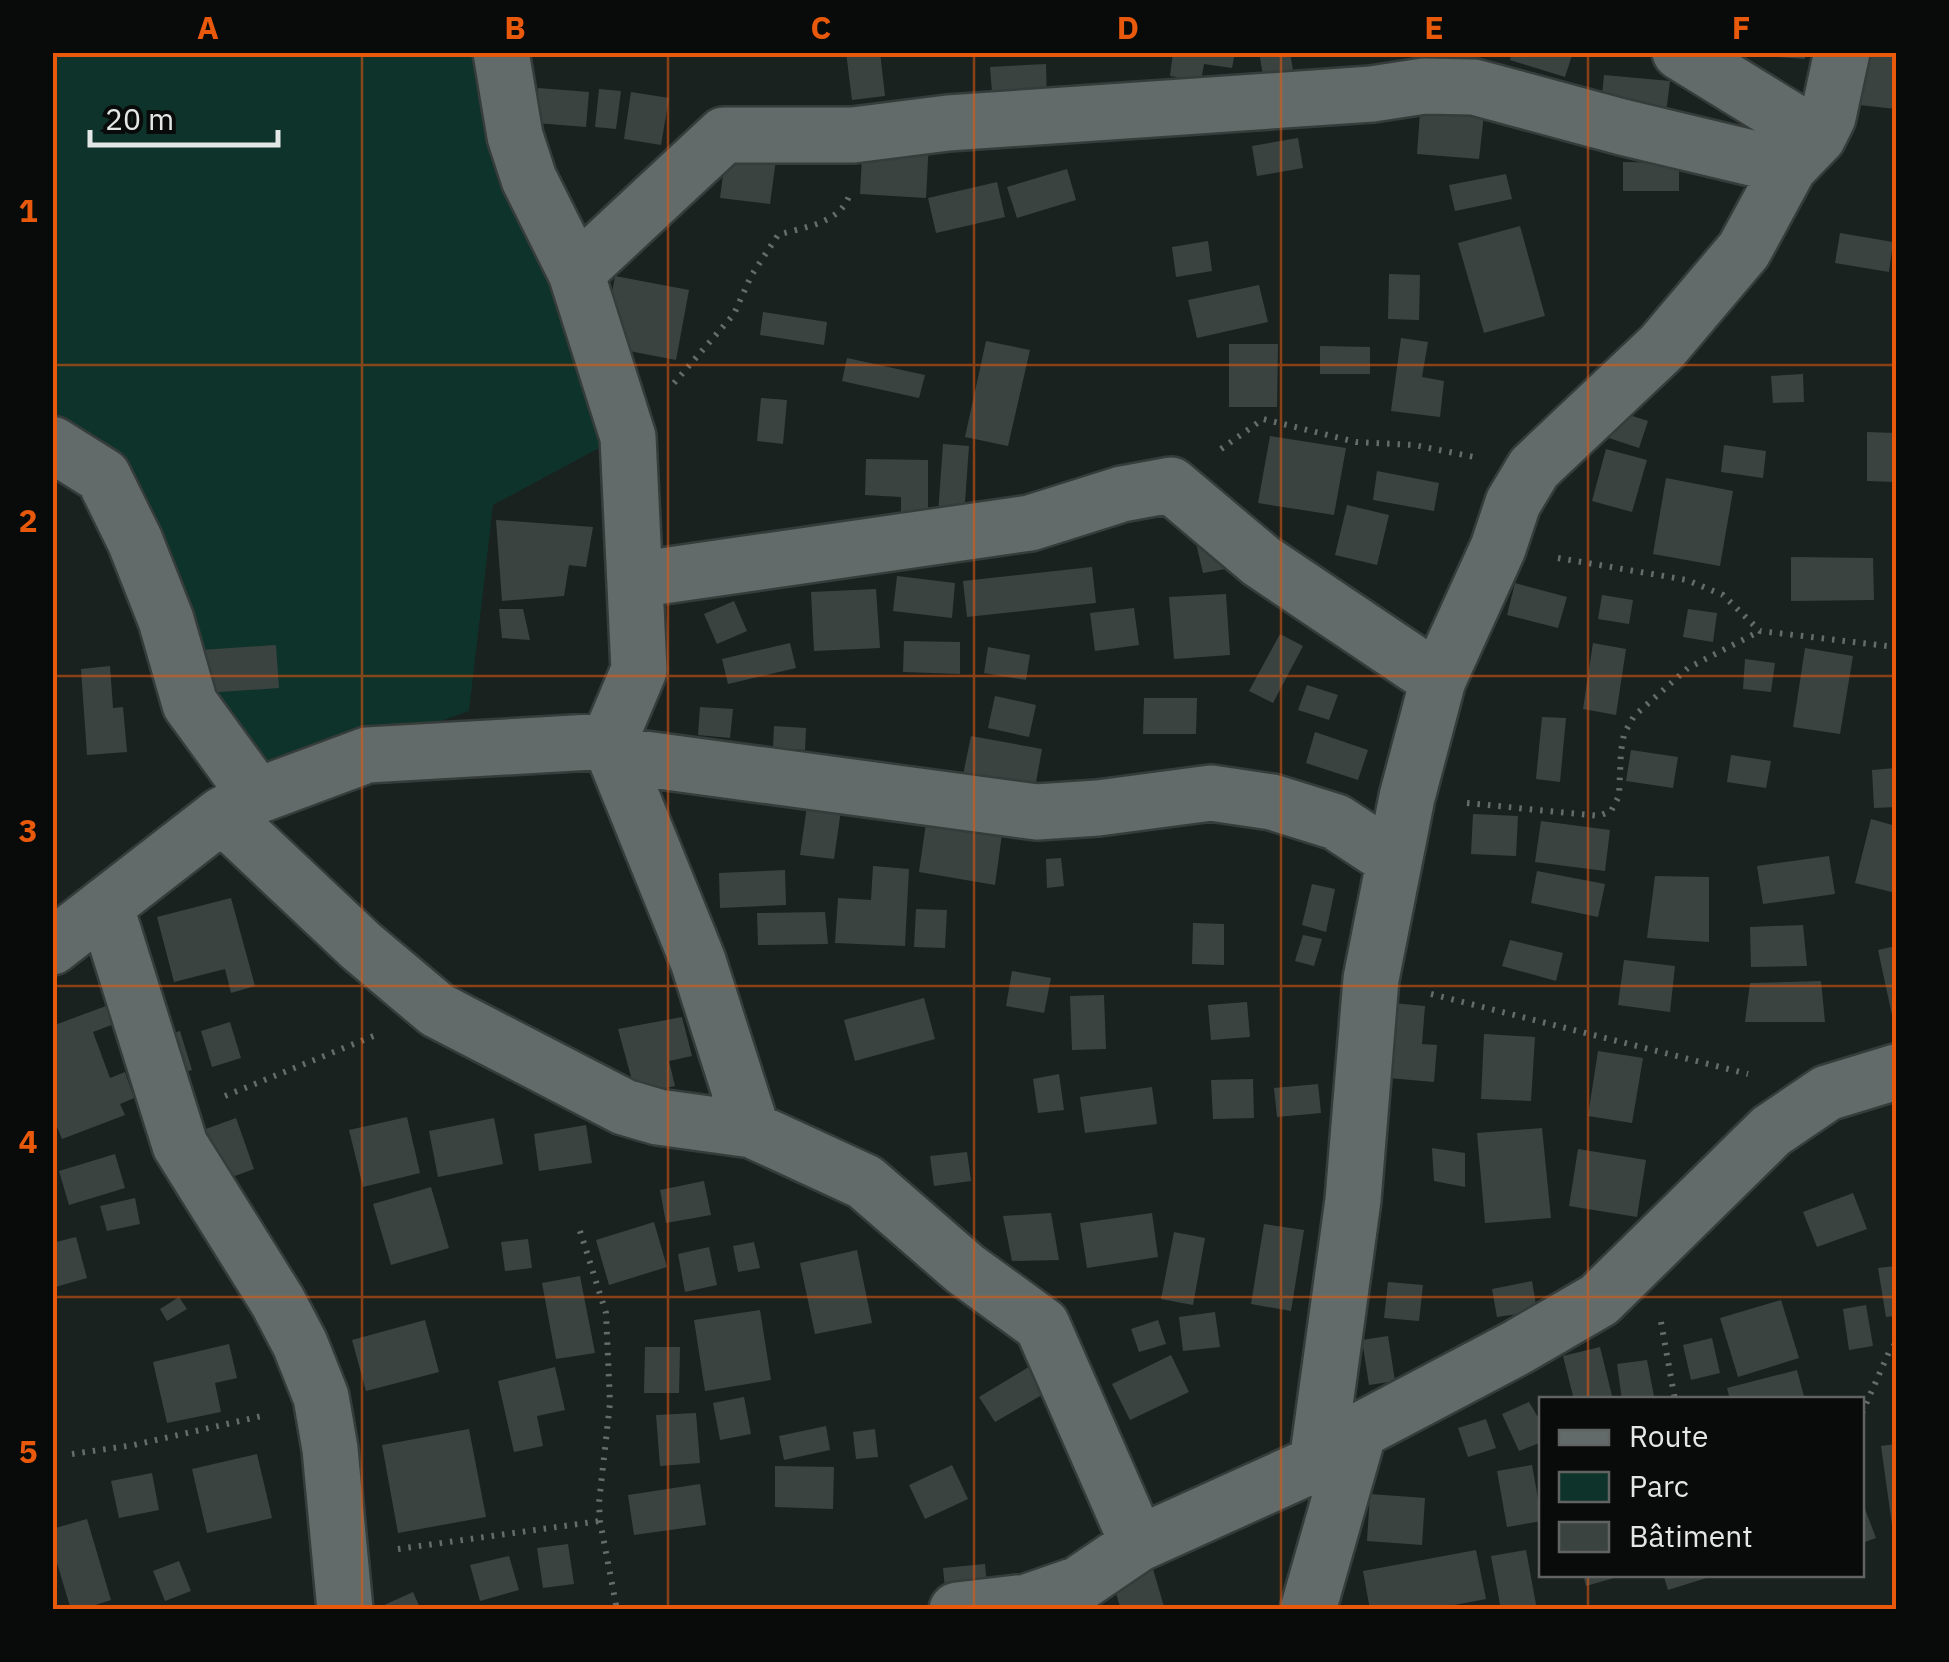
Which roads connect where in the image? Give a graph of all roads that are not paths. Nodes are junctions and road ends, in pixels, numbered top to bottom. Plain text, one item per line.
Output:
1 (501, 52) edge
2 (1680, 52) edge
3 (1842, 52) edge
4 (1803, 152) junction
5 (576, 273) junction
6 (52, 444) edge
7 (635, 580) junction
8 (1438, 680) junction
9 (612, 748) junction
10 (239, 806) junction
11 (1394, 860) junction
12 (106, 908) junction
13 (52, 948) edge
14 (1896, 1072) edge
15 (752, 1130) junction
16 (1338, 1447) junction
17 (1138, 1544) junction
18 (343, 1583) edge
19 (958, 1610) edge
20 (1308, 1610) edge

1 - 5 street
2 - 4 street
3 - 4 street
4 - 5 street
4 - 8 street
5 - 7 street
6 - 10 street
7 - 8 street
7 - 9 street
8 - 11 street
9 - 10 street
9 - 11 street
9 - 15 street
10 - 12 street
10 - 15 street
11 - 16 street
12 - 13 street
12 - 18 street
14 - 16 street
15 - 17 street
16 - 17 street
16 - 20 street
17 - 19 street

